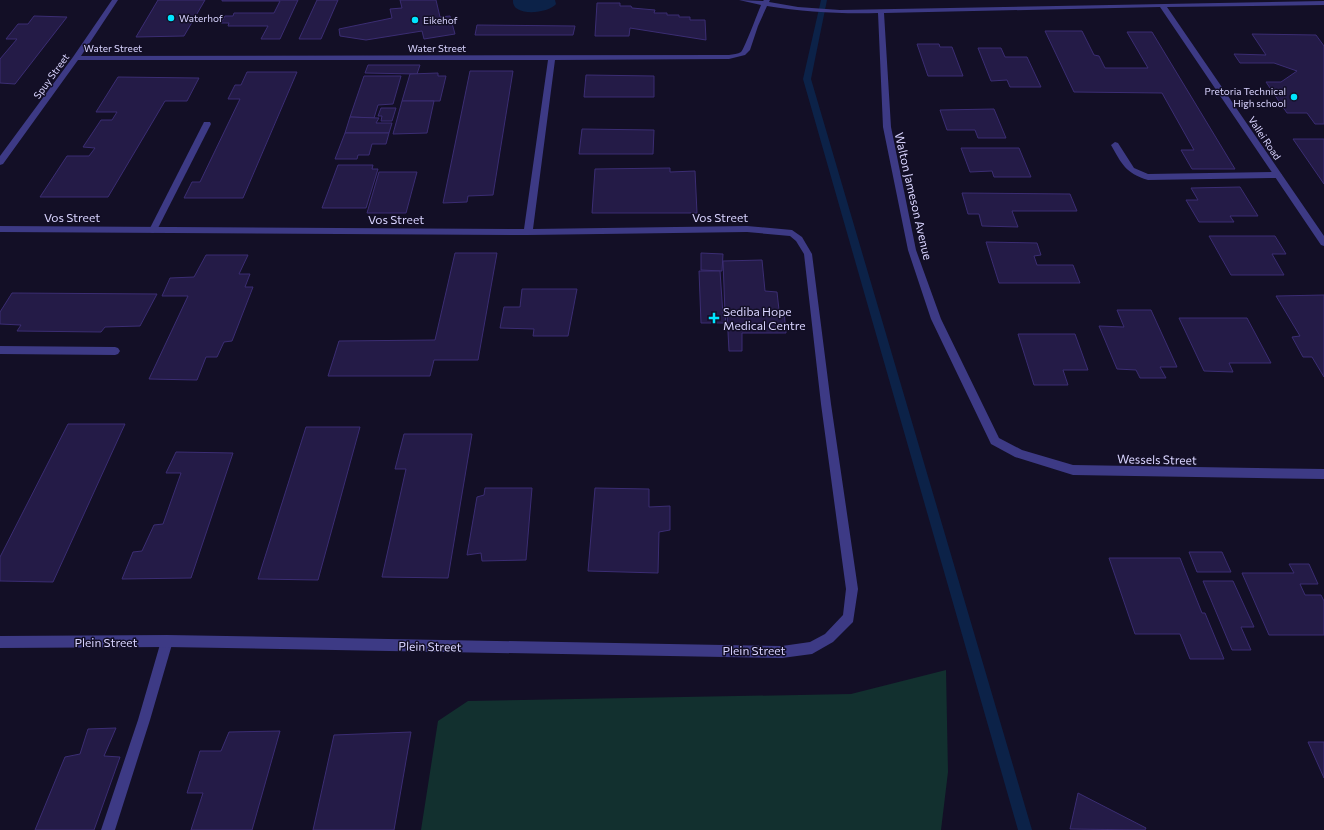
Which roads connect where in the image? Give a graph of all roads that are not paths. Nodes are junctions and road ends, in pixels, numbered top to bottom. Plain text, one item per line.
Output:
1 (115, 0) edge
2 (742, 0) edge
3 (766, 2) edge
4 (1324, 3) edge
5 (1162, 5) junction
6 (881, 11) junction
7 (76, 58) junction
8 (552, 58) junction
9 (207, 124) dead end
10 (1115, 145) dead end
11 (0, 162) edge
12 (1278, 175) junction
13 (0, 229) edge
14 (153, 230) junction
15 (528, 232) junction
16 (1324, 243) edge
17 (0, 350) edge
18 (115, 351) dead end
19 (995, 441) joint
20 (1324, 474) edge
21 (849, 618) joint
22 (167, 641) junction
23 (0, 642) edge
24 (108, 830) edge

1 - 7 street, Spuy Street
2 - 3 street
3 - 6 street
3 - 8 street, Water Street
4 - 5 street
5 - 6 street
5 - 12 street, Vallei Road
6 - 19 street, Walton Jameson Avenue
7 - 8 street, Water Street
7 - 11 street, Spuy Street
8 - 15 street
9 - 14 street
10 - 12 street
12 - 16 street, Vallei Road
13 - 14 street, Vos Street
14 - 15 street, Vos Street
15 - 21 street, Vos Street
17 - 18 street
19 - 20 street, Wessels Street
21 - 22 street, Plein Street
22 - 23 street, Plein Street
22 - 24 street

